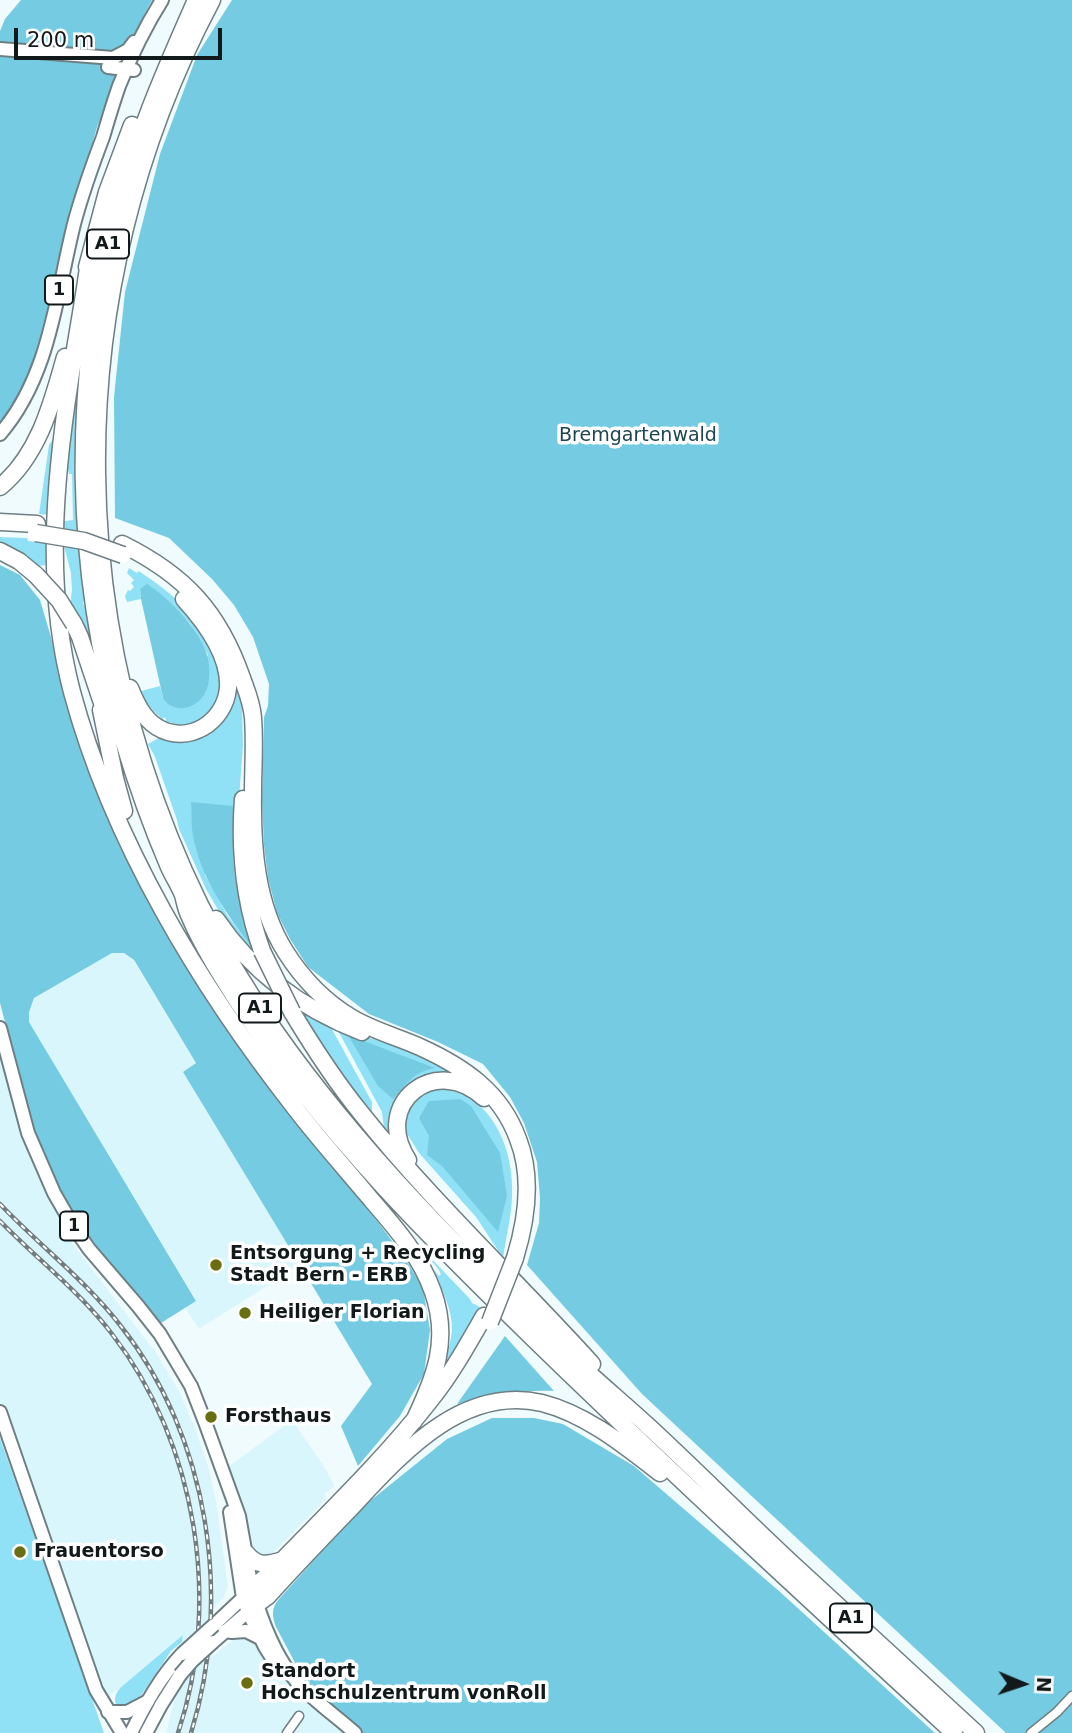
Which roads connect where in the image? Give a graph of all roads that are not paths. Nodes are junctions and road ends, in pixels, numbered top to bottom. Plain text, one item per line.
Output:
1 (164, 0) edge
2 (194, 0) edge
3 (212, 0) edge
4 (147, 25) junction
5 (0, 49) edge
6 (110, 62) junction
7 (130, 68) junction
8 (119, 87) junction
9 (102, 138) junction
10 (89, 260) junction
11 (0, 434) edge
12 (0, 487) edge
13 (0, 522) edge
14 (36, 528) junction
15 (0, 531) edge
16 (122, 550) junction
17 (0, 551) edge
18 (108, 607) junction
19 (242, 678) junction
20 (99, 694) junction
21 (168, 831) junction
22 (187, 911) junction
23 (183, 944) junction
24 (0, 1028) edge
25 (447, 1060) junction
26 (436, 1199) junction
27 (512, 1255) junction
28 (487, 1319) junction
29 (0, 1412) edge
30 (414, 1421) junction
31 (650, 1428) junction
32 (383, 1474) junction
33 (228, 1488) junction
34 (714, 1511) junction
35 (246, 1553) junction
36 (283, 1560) junction
37 (250, 1601) junction
38 (219, 1628) junction
39 (260, 1638) junction
40 (297, 1681) junction
41 (1072, 1696) edge
42 (148, 1701) junction
43 (108, 1712) junction
44 (299, 1716) dead end
45 (122, 1733) edge
46 (131, 1733) edge
47 (146, 1733) edge
48 (287, 1733) edge
49 (355, 1733) edge
50 (954, 1733) edge
51 (976, 1733) edge
52 (1031, 1733) edge

1 - 4 main road, 1
1 - 7 main road, 1
2 - 10 highway
2 - 22 highway, A1
3 - 18 highway, A1
4 - 6 main road
4 - 7 main road, 1
5 - 6 main road
6 - 7 main road
6 - 8 main road
7 - 8 main road, 1
7 - 9 main road, 1
8 - 9 main road, 1
9 - 11 main road, 1
10 - 12 highway
10 - 23 highway
13 - 14 highway
14 - 15 highway
14 - 16 highway
16 - 18 highway
16 - 19 highway
17 - 20 highway, bridge
18 - 21 highway, A1
19 - 25 highway
19 - 26 highway, bridge
20 - 22 highway
20 - 23 highway
21 - 25 highway
21 - 31 highway, A1
22 - 34 highway, A1
23 - 30 highway
24 - 33 main road, 1
25 - 27 highway
26 - 27 highway
26 - 31 highway
27 - 28 highway
28 - 30 highway
28 - 32 highway
29 - 43 main road
30 - 36 highway
31 - 51 highway, A1
32 - 34 highway
32 - 37 highway
33 - 35 main road, 1
33 - 37 main road, 1
34 - 50 highway, A1
35 - 36 highway
35 - 37 main road, 1
36 - 37 highway
37 - 38 main road
37 - 39 main road
37 - 40 main road
38 - 39 main road
38 - 42 main road, bridge
38 - 47 main road, bridge
39 - 40 main road
40 - 49 main road
41 - 52 street
42 - 43 main road
42 - 46 main road
43 - 45 main road
44 - 48 street

